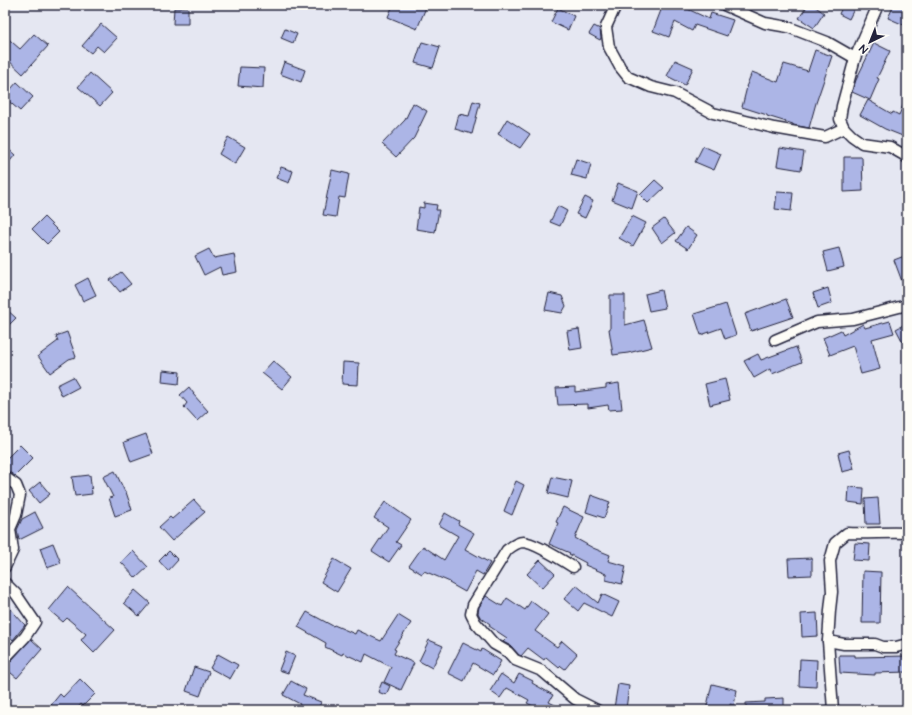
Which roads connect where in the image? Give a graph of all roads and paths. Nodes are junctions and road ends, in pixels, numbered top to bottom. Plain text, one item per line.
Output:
1 (616, 5) edge
2 (724, 5) edge
3 (878, 5) edge
4 (854, 58) junction
5 (844, 128) junction
6 (907, 158) edge
7 (907, 306) edge
8 (775, 340) dead end
9 (5, 477) edge
10 (907, 533) edge
11 (5, 567) edge
12 (573, 567) dead end
13 (5, 583) edge
14 (828, 641) junction
15 (907, 644) edge
16 (5, 658) edge
17 (597, 710) edge
18 (833, 710) edge

1 - 5 street
2 - 4 street
3 - 4 street
4 - 5 street
5 - 6 street
7 - 8 street
9 - 11 street
10 - 14 street
12 - 17 street
13 - 16 street
14 - 15 street
14 - 18 street

